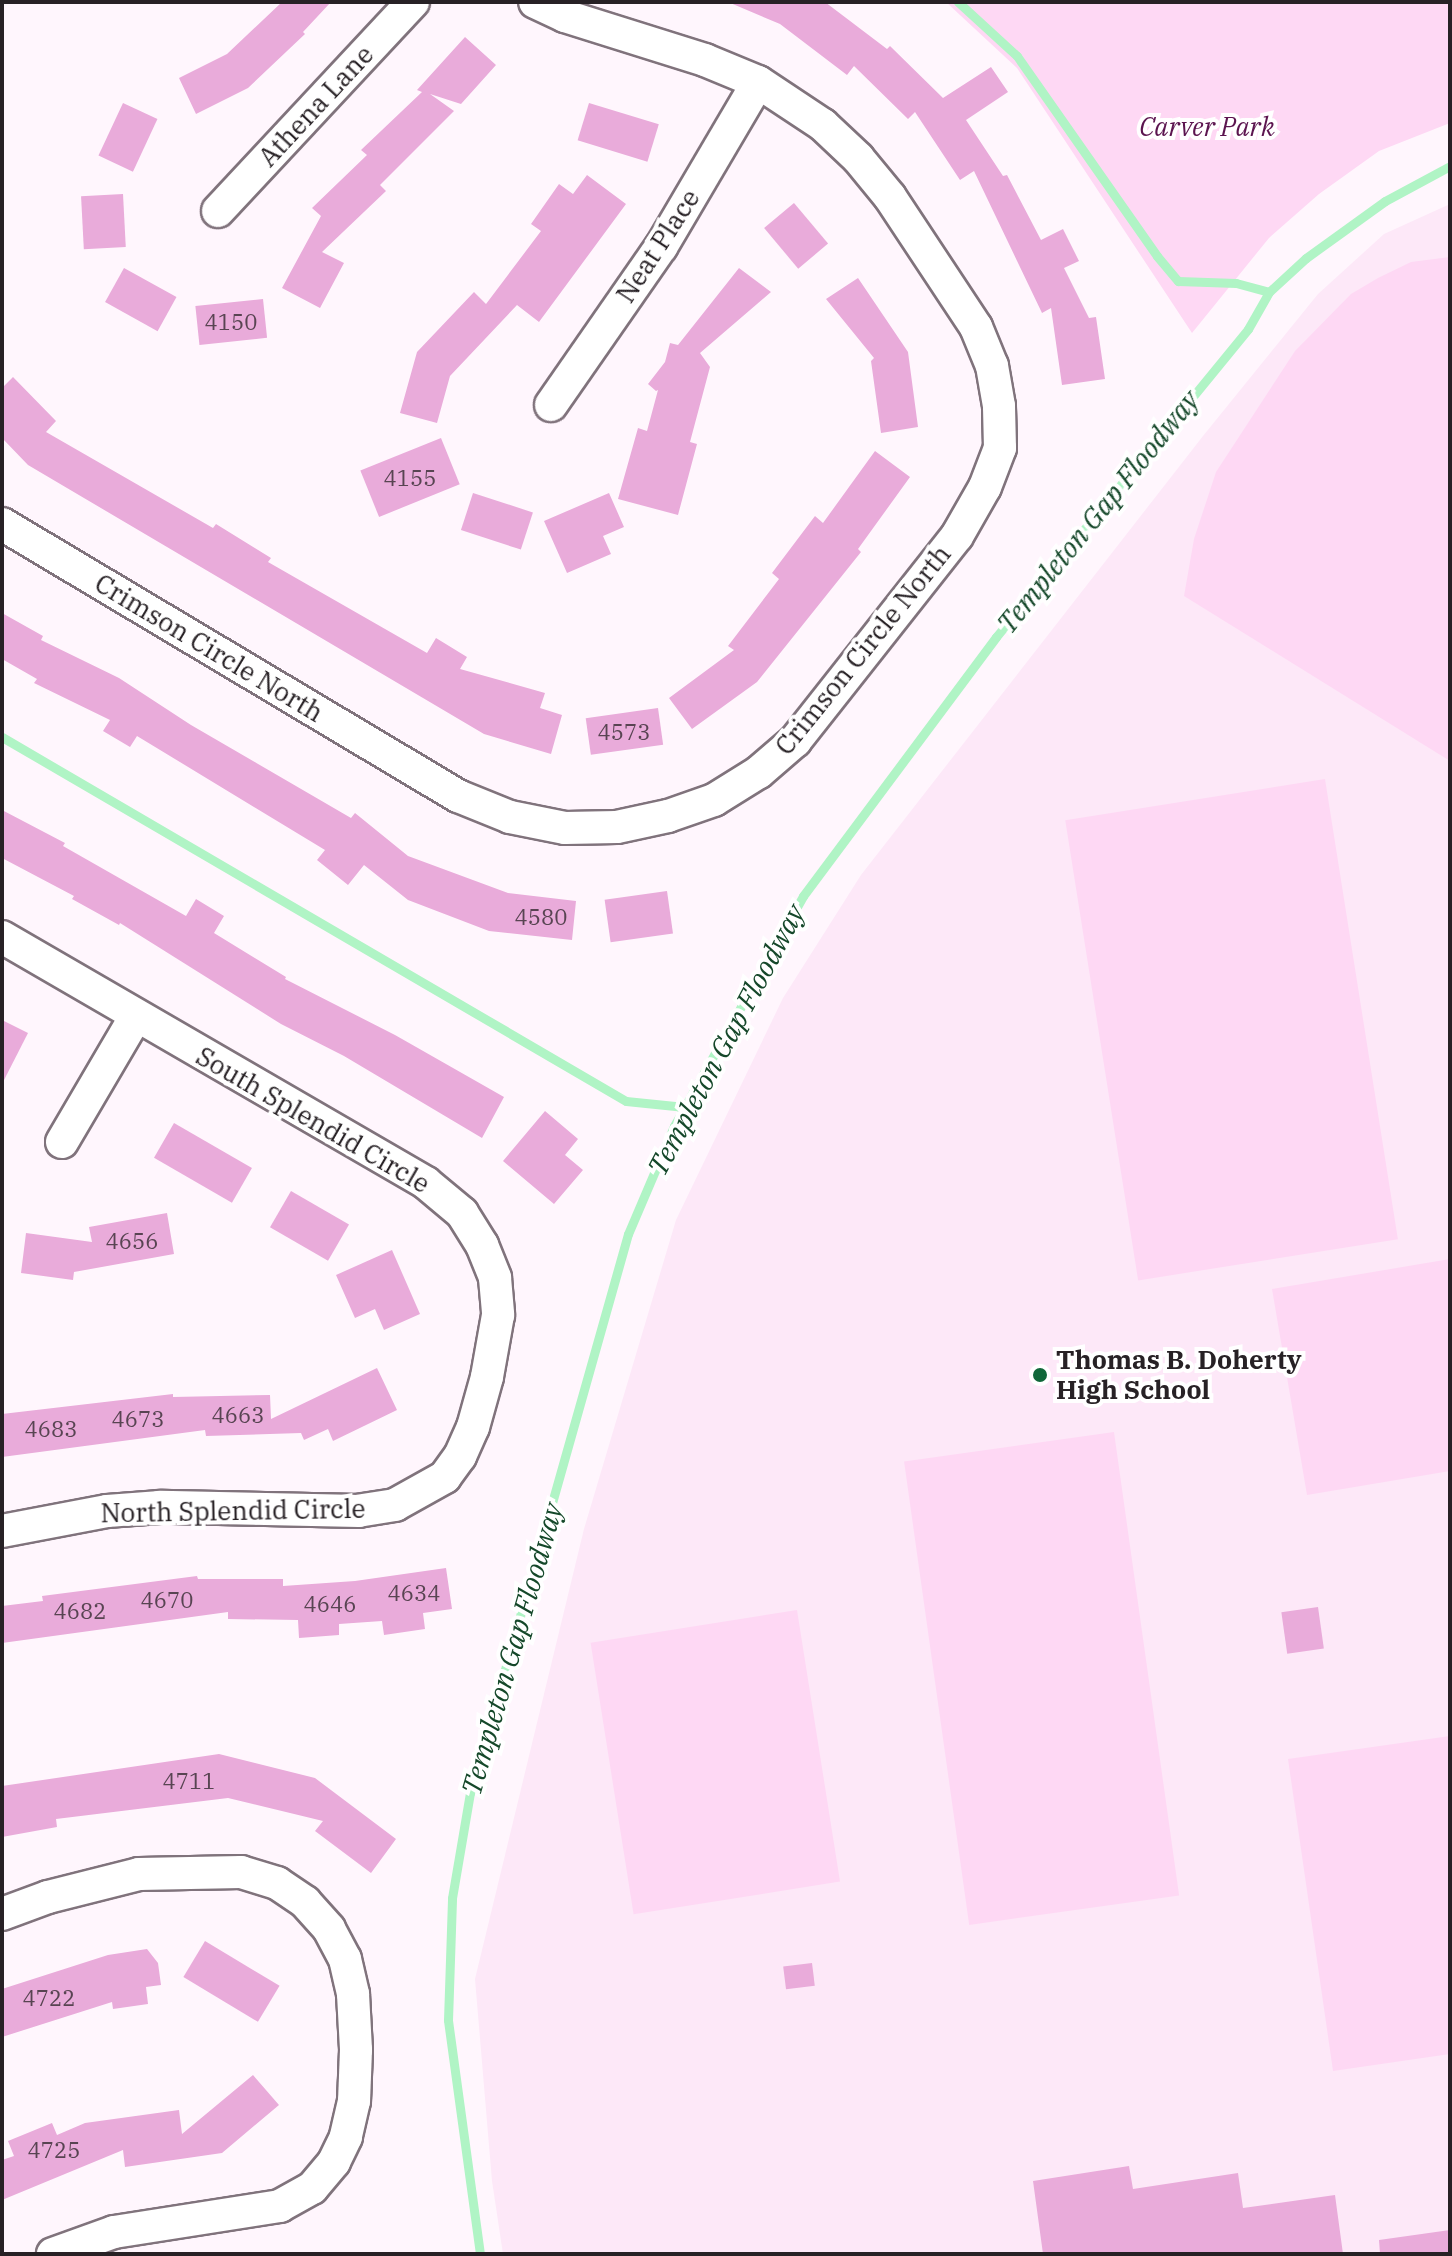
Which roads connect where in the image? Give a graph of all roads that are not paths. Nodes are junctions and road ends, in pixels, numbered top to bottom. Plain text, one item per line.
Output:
1 (413, 2) edge
2 (535, 2) edge
3 (758, 82) junction
4 (218, 211) dead end
5 (551, 405) dead end
6 (2, 524) edge
7 (2, 937) edge
8 (136, 1016) junction
9 (62, 1142) dead end
10 (487, 1377) joint
11 (2, 1531) edge
12 (2, 1914) edge
13 (53, 2254) edge

1 - 4 street, Athena Lane
2 - 3 street, Crimson Circle North
3 - 5 street, Neat Place
3 - 6 street, Crimson Circle North
7 - 8 street, South Splendid Circle
8 - 9 street
8 - 10 street, South Splendid Circle
10 - 11 street, North Splendid Circle
12 - 13 street

